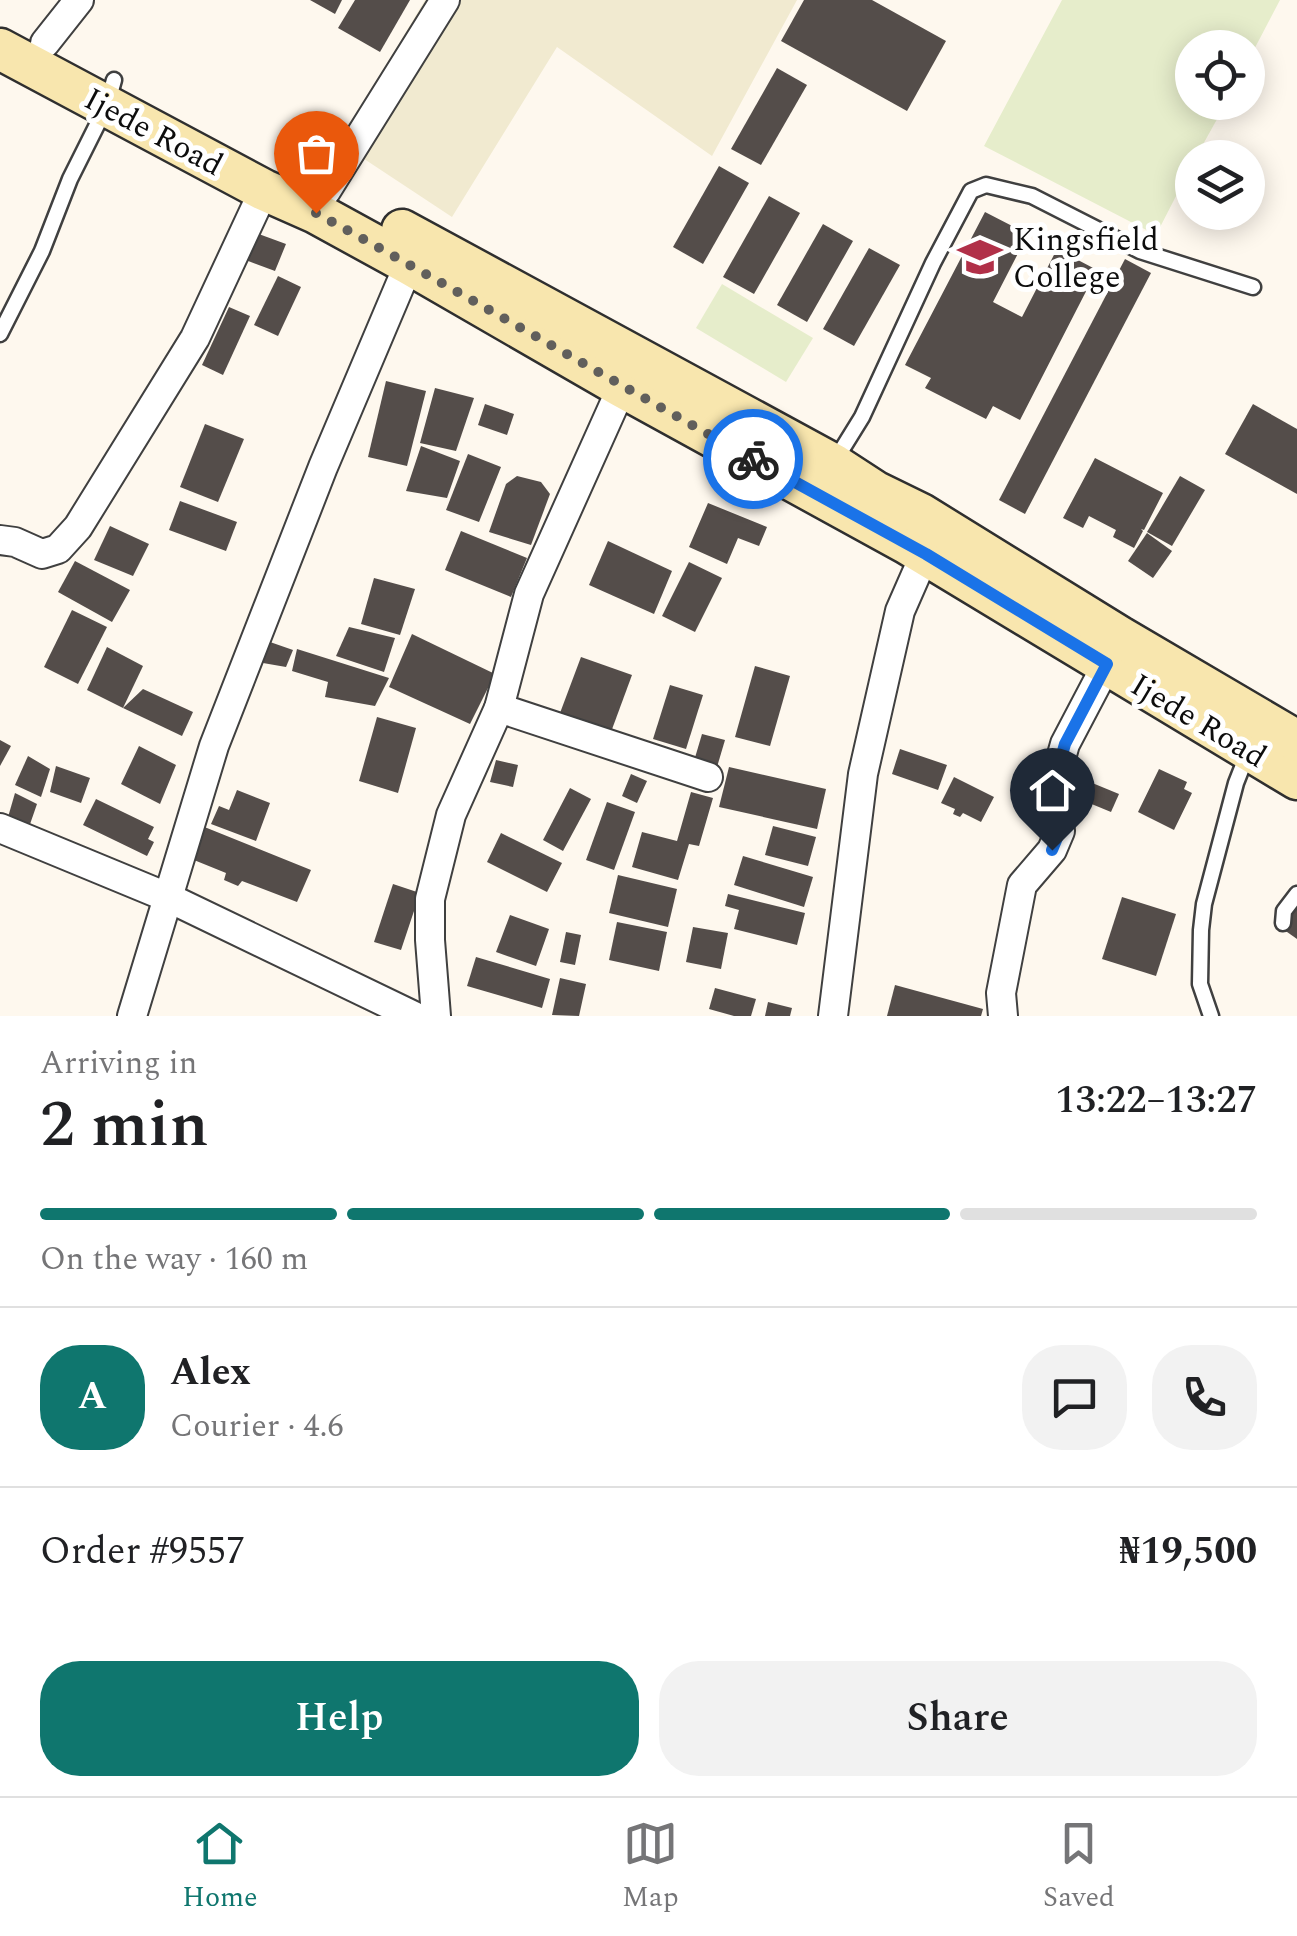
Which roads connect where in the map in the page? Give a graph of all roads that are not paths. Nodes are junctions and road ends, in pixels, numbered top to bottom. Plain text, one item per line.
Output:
1 (79, 0) edge
2 (444, 0) edge
3 (0, 20) edge
4 (45, 43) junction
5 (0, 49) edge
6 (110, 92) junction
7 (264, 190) junction
8 (326, 191) junction
9 (409, 264) junction
10 (1253, 287) dead end
11 (0, 334) edge
12 (622, 388) junction
13 (821, 476) junction
14 (0, 540) edge
15 (926, 554) junction
16 (1107, 664) junction
17 (498, 708) junction
18 (1297, 741) edge
19 (1250, 750) junction
20 (708, 776) dead end
21 (1297, 779) edge
22 (0, 828) edge
23 (1297, 894) edge
24 (167, 898) junction
25 (1283, 923) dead end
26 (132, 1016) edge
27 (414, 1016) edge
28 (436, 1016) edge
29 (833, 1016) edge
30 (1003, 1016) edge
31 (1212, 1016) edge

1 - 4 street
2 - 8 street
3 - 4 main road, Ijede Road
4 - 6 main road, Ijede Road
5 - 6 main road, Ijede Road
6 - 7 main road, Ijede Road
6 - 8 main road, Ijede Road
6 - 11 lane
7 - 9 main road, Ijede Road
7 - 14 street
8 - 13 main road, Ijede Road
9 - 12 main road, Ijede Road
9 - 24 street
10 - 13 lane
12 - 13 main road, Ijede Road
12 - 17 street
13 - 15 main road, Ijede Road
13 - 18 main road, Ijede Road
15 - 16 main road, Ijede Road
15 - 29 street
16 - 19 main road, Ijede Road
16 - 30 street
17 - 20 street
17 - 28 street
19 - 21 main road, Ijede Road
19 - 31 lane
22 - 24 street
23 - 25 lane
24 - 26 street
24 - 27 street

